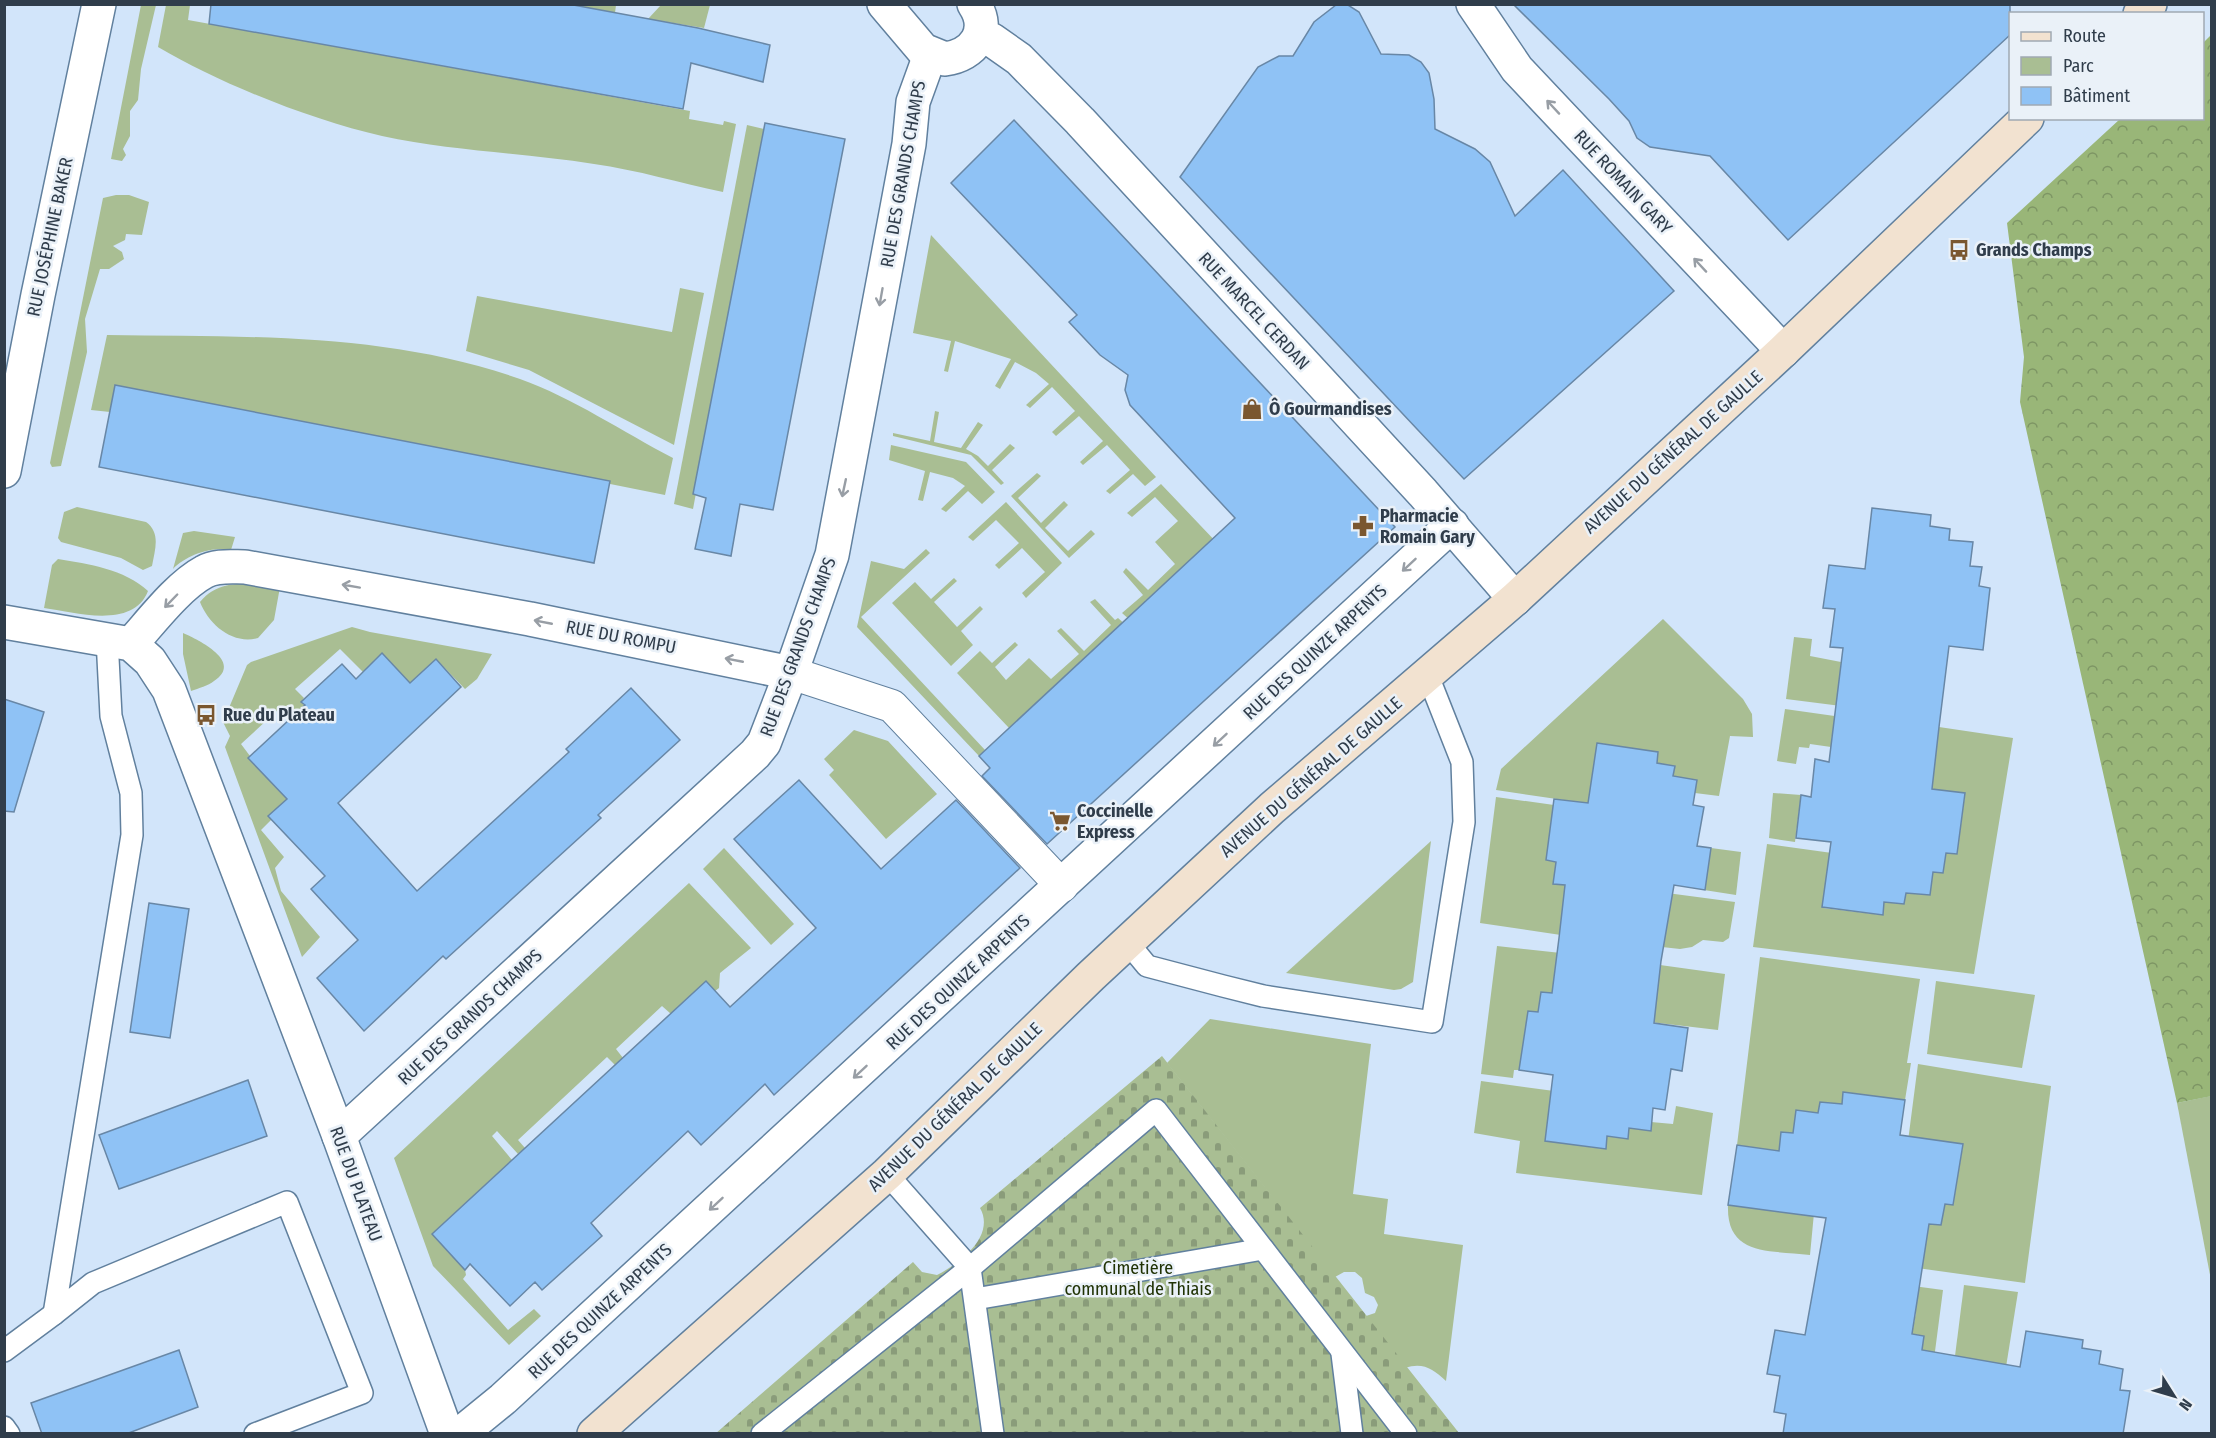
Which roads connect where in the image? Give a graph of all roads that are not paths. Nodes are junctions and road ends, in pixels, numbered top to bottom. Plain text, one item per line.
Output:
1 (99, 4) edge
2 (884, 4) edge
3 (974, 4) edge
4 (1473, 4) edge
5 (981, 37) junction
6 (930, 55) junction
7 (2026, 120) edge
8 (1783, 351) junction
9 (4, 471) edge
10 (1452, 525) junction
11 (1515, 599) junction
12 (4, 622) edge
13 (119, 641) junction
14 (791, 673) junction
15 (1428, 676) junction
16 (1062, 886) junction
17 (1128, 943) junction
18 (339, 1136) junction
19 (887, 1174) junction
20 (1263, 1249) junction
21 (970, 1268) junction
22 (975, 1299) junction
23 (54, 1314) junction
24 (4, 1351) edge
25 (1342, 1353) junction
26 (4, 1427) edge
27 (9, 1434) edge
28 (255, 1434) edge
29 (447, 1434) edge
30 (460, 1434) edge
31 (594, 1434) edge
32 (762, 1434) edge
33 (993, 1434) edge
34 (1352, 1434) edge
35 (1406, 1434) edge

1 - 9 street, RUE JOSÉPHINE BAKER
2 - 6 street
3 - 5 street
8 -> 4 street, RUE ROMAIN GARY
5 - 6 street
5 - 10 street, RUE MARCEL CERDAN
6 -> 14 street, RUE DES GRANDS CHAMPS
7 - 8 main road, AVENUE DU GÉNÉRAL DE GAULLE
8 - 11 main road, AVENUE DU GÉNÉRAL DE GAULLE
10 - 11 street, RUE MARCEL CERDAN
10 -> 16 street, RUE DES QUINZE ARPENTS
11 - 15 main road, AVENUE DU GÉNÉRAL DE GAULLE
12 - 13 street
14 -> 13 street, RUE DU ROMPU
13 - 18 street, RUE DU PLATEAU
13 - 23 lane
14 - 16 street, RUE DU ROMPU
14 - 18 street, RUE DES GRANDS CHAMPS
15 - 17 main road, AVENUE DU GÉNÉRAL DE GAULLE
15 - 17 lane
16 -> 30 street, RUE DES QUINZE ARPENTS
17 - 19 main road, AVENUE DU GÉNÉRAL DE GAULLE
18 - 29 street, RUE DU PLATEAU
19 - 21 lane
19 - 31 main road, AVENUE DU GÉNÉRAL DE GAULLE
20 - 21 lane
20 - 22 lane
20 - 25 lane
21 - 22 lane
21 - 32 lane
22 - 33 lane
23 - 24 lane
23 - 28 lane
25 - 34 lane
25 - 35 lane
26 - 27 lane

